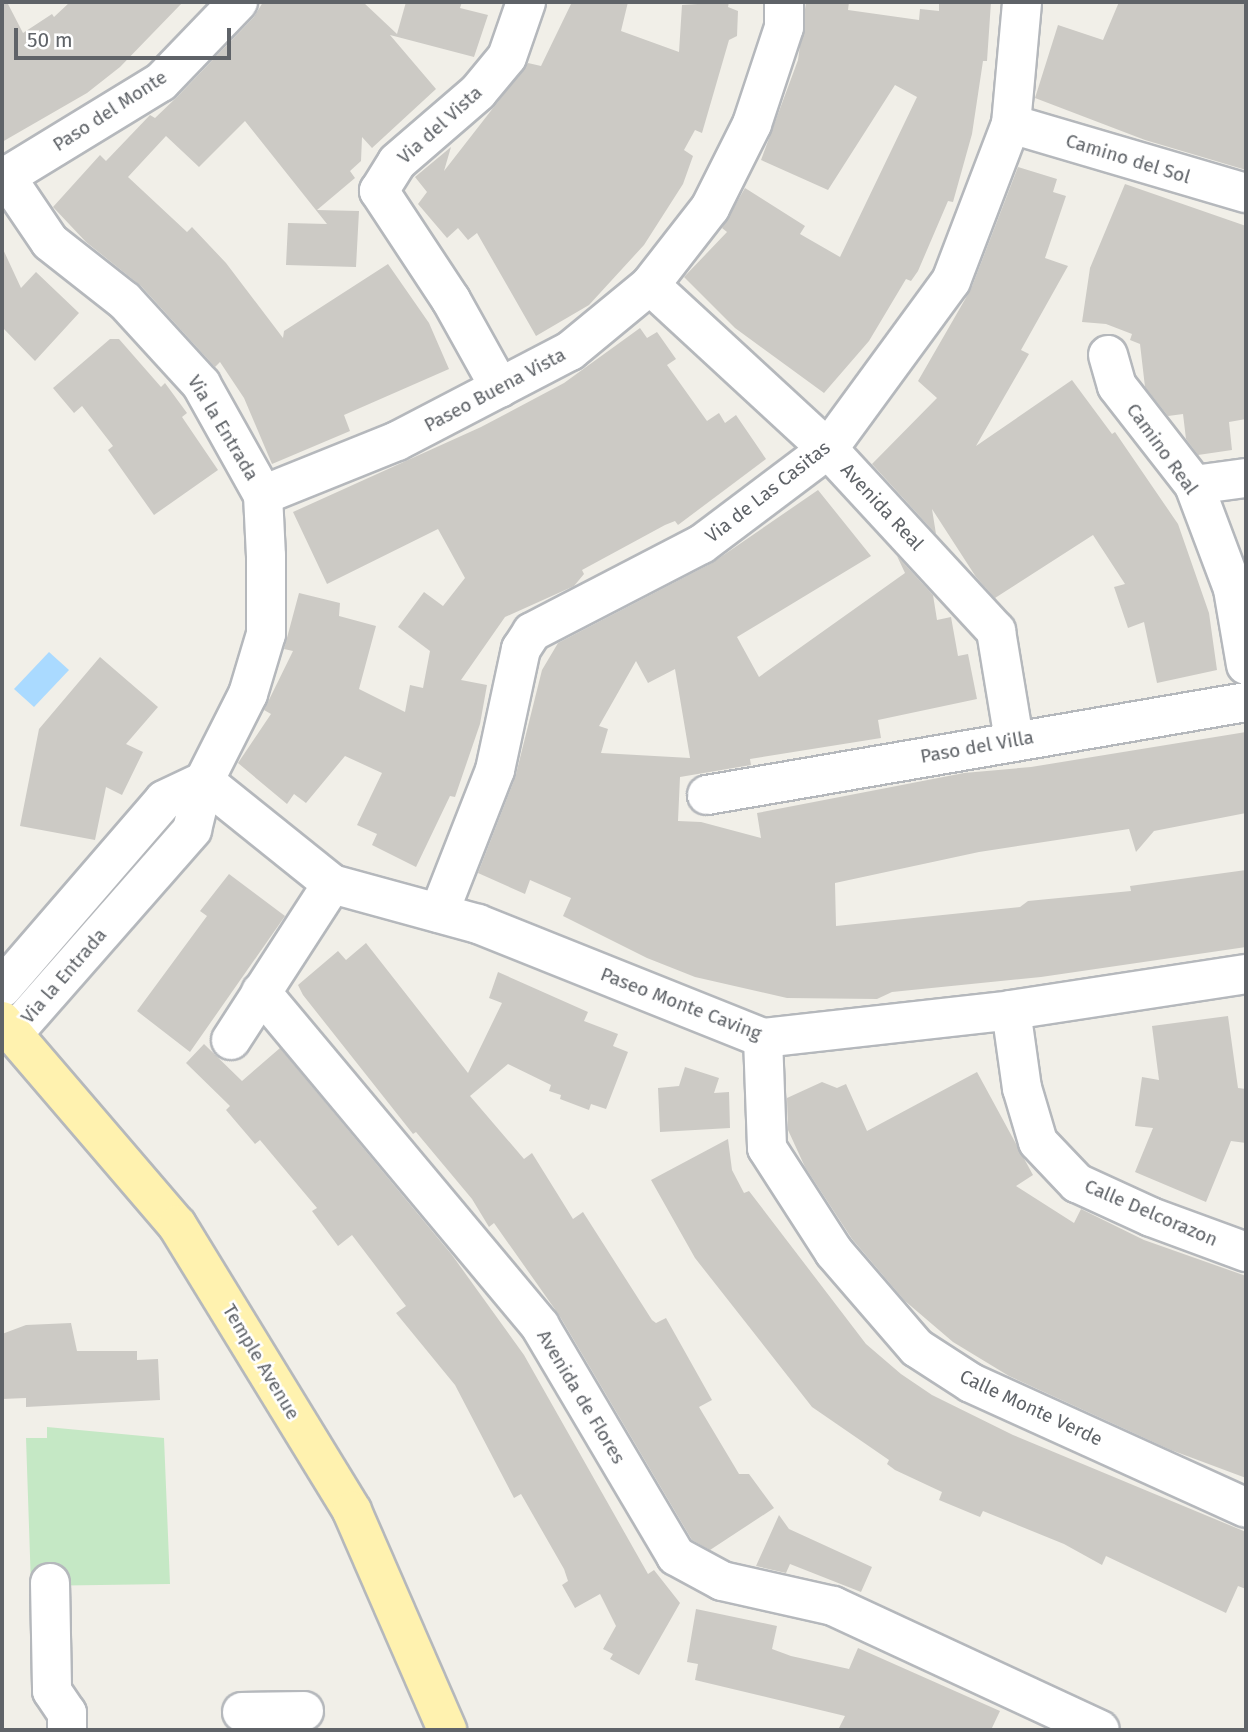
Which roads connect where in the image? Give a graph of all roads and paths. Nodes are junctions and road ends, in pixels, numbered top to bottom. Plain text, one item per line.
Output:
1 (238, 2) edge
2 (526, 2) edge
3 (784, 2) edge
4 (1022, 2) edge
5 (1011, 124) junction
6 (4, 178) edge
7 (1246, 193) edge
8 (650, 285) junction
9 (1108, 355) dead end
10 (500, 388) junction
11 (828, 449) junction
12 (1246, 478) edge
13 (1194, 485) junction
14 (263, 495) junction
15 (1246, 665) edge
16 (1246, 702) edge
17 (1014, 740) junction
18 (204, 781) junction
19 (707, 795) dead end
20 (332, 884) junction
21 (439, 913) junction
22 (1246, 974) edge
23 (2, 988) edge
24 (261, 992) junction
25 (1011, 1010) junction
26 (7, 1027) edge
27 (763, 1038) junction
28 (232, 1040) dead end
29 (1246, 1252) edge
30 (1246, 1508) edge
31 (50, 1583) dead end
32 (242, 1712) dead end
33 (304, 1712) dead end
34 (1031, 1715) edge
35 (67, 1730) edge
36 (447, 1730) edge
37 (1100, 1730) edge

1 - 6 lane, Paso del Monte
2 - 10 lane, Via del Vista
3 - 8 lane, Paseo Buena Vista
4 - 5 lane, Via de Las Casitas
5 - 7 lane, Camino del Sol
5 - 11 lane, Via de Las Casitas
6 - 14 lane, Via la Entrada
8 - 10 lane, Paseo Buena Vista
8 - 11 lane, Avenida Real
9 - 13 lane, Camino Real
10 - 14 lane, Paseo Buena Vista
11 - 17 lane, Avenida Real
11 - 21 lane, Via de Las Casitas
12 - 13 lane
13 - 15 lane, Camino Real
14 - 18 lane, Via la Entrada
16 - 17 lane, Paso del Villa
17 - 19 lane, Paso del Villa
18 - 20 lane, Paseo Monte Caving
18 - 23 lane, Via la Entrada
18 - 26 lane, Via la Entrada
20 - 21 lane, Paseo Monte Caving
20 - 24 lane
21 - 27 lane, Paseo Monte Caving
22 - 25 lane, Paseo Monte Caving
24 - 28 lane
24 - 34 lane, Avenida de Flores
25 - 27 lane, Paseo Monte Caving
25 - 29 lane, Calle Delcorazon
26 - 36 main road, Temple Avenue
27 - 30 lane, Calle Monte Verde
31 - 35 lane
32 - 33 lane
34 - 37 lane, Avenida de Flores

